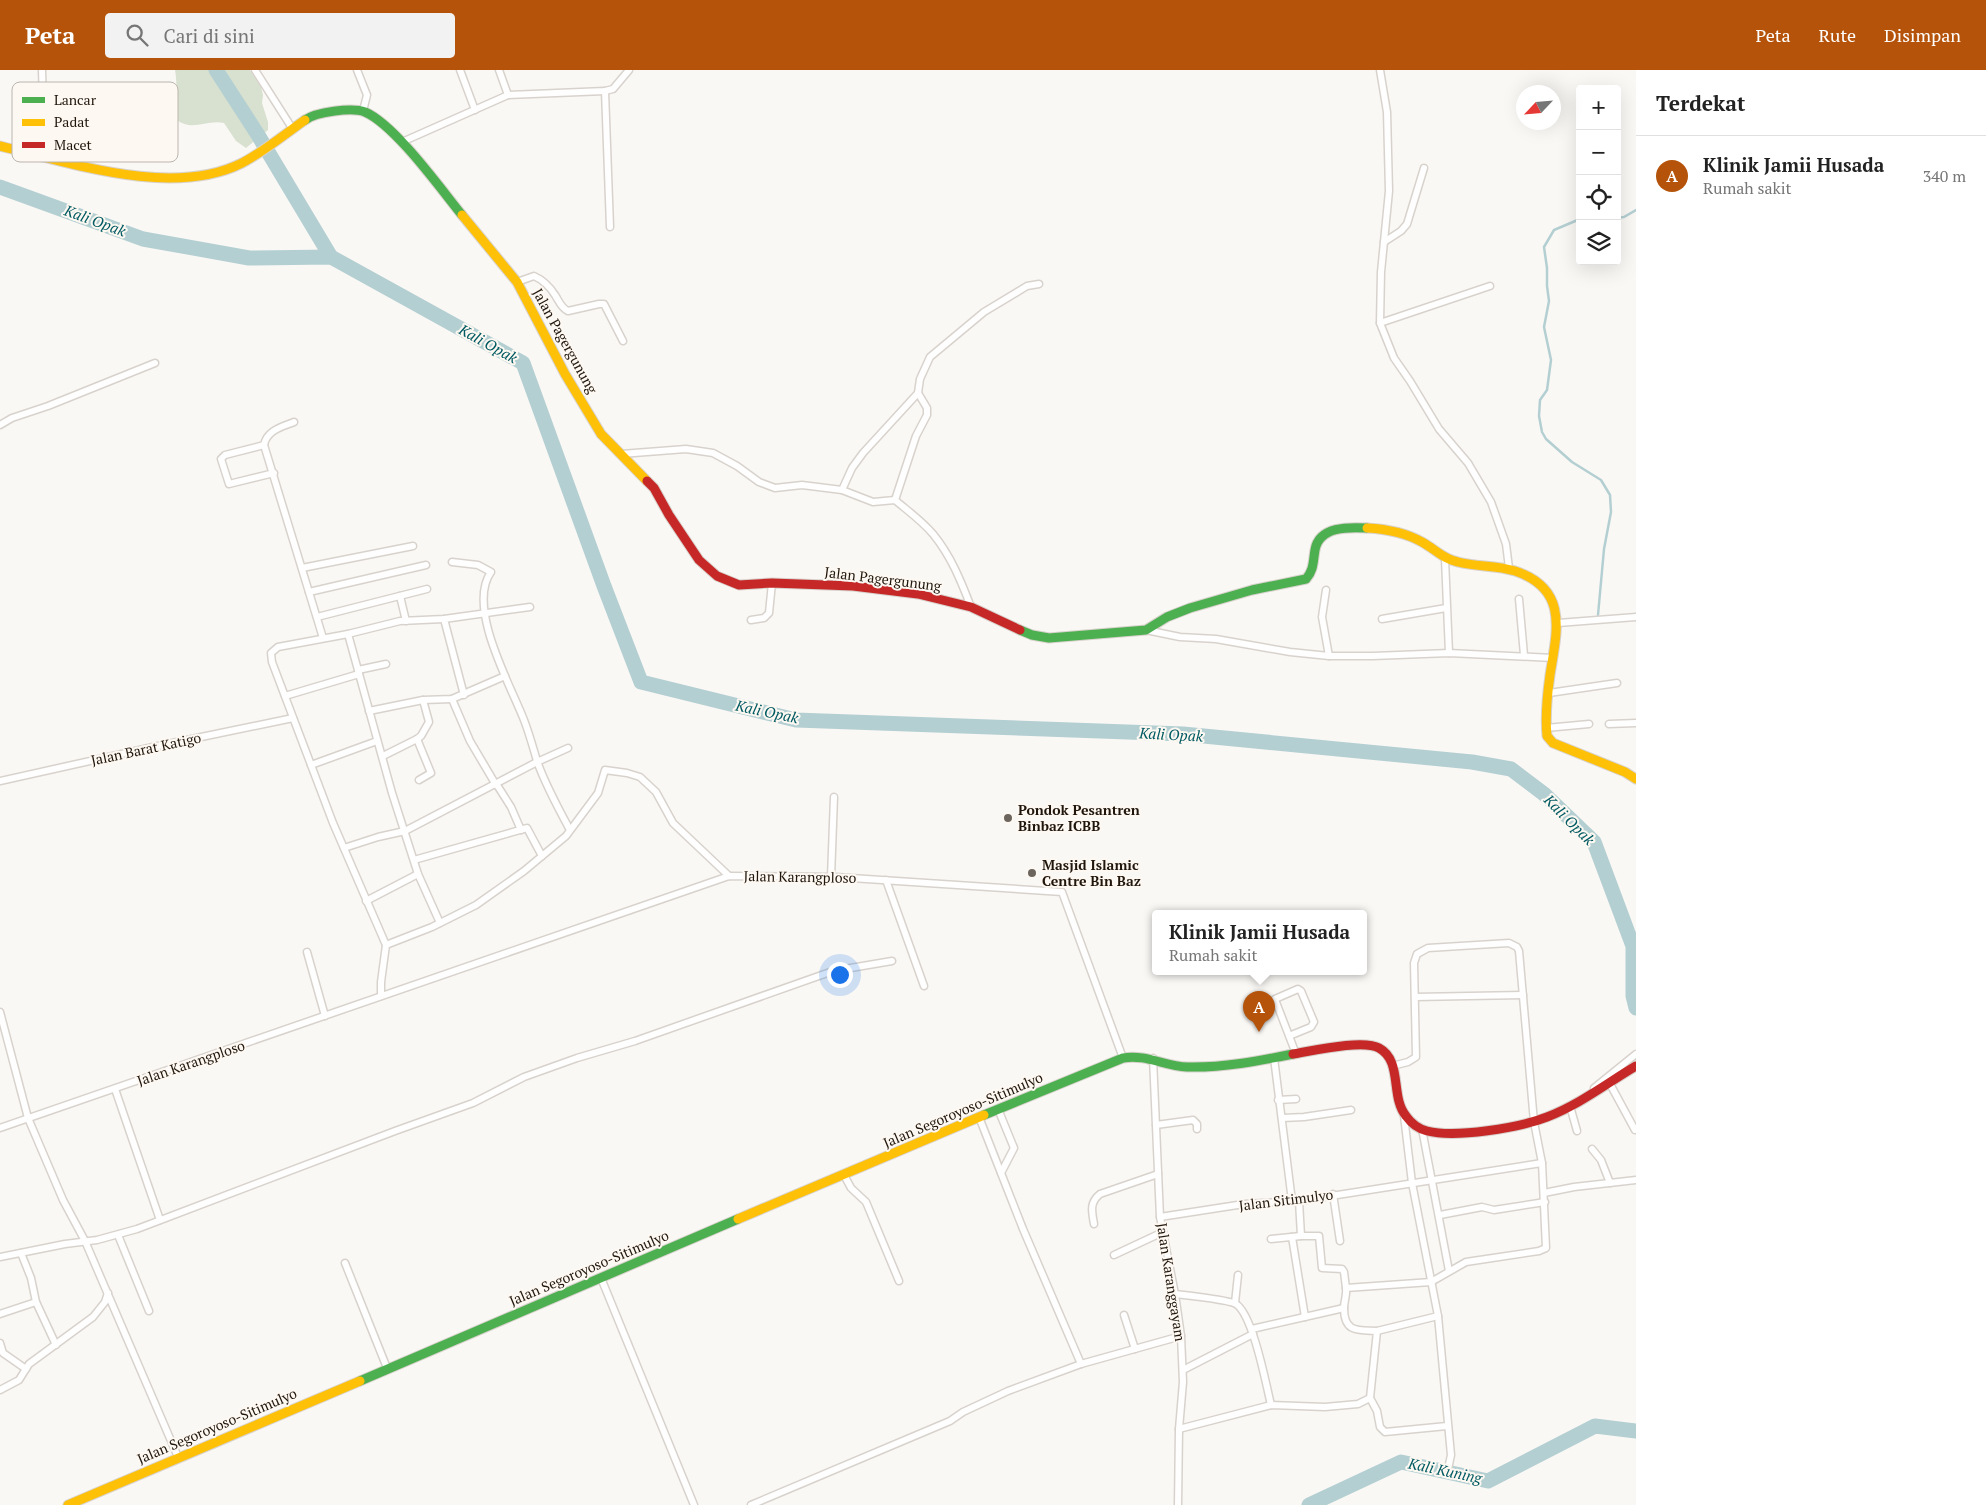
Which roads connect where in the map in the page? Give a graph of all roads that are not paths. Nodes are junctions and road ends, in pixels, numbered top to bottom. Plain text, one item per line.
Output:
1 (255, 70) edge
2 (357, 70) edge
3 (460, 70) edge
4 (499, 70) edge
5 (630, 70) edge
6 (1380, 70) edge
7 (605, 91) junction
8 (508, 95) junction
9 (475, 110) junction
10 (363, 111) junction
11 (292, 128) junction
12 (402, 142) junction
13 (67, 162) edge
14 (1424, 168) dead end
15 (610, 227) dead end
16 (1384, 242) junction
17 (517, 282) junction
18 (1039, 284) dead end
19 (1490, 286) dead end
20 (1380, 323) junction
21 (623, 341) dead end
22 (155, 363) dead end
23 (918, 394) junction
24 (294, 422) dead end
25 (0, 425) edge
26 (264, 445) junction
27 (621, 454) junction
28 (274, 473) junction
29 (842, 490) junction
30 (895, 500) junction
31 (413, 546) dead end
32 (1445, 559) junction
33 (452, 562) dead end
34 (426, 566) dead end
35 (302, 568) junction
36 (1509, 568) junction
37 (772, 583) junction
38 (427, 589) dead end
39 (1326, 590) dead end
40 (309, 592) junction
41 (400, 596) junction
42 (1519, 599) dead end
43 (530, 607) dead end
44 (971, 607) junction
45 (1446, 608) junction
46 (486, 614) junction
47 (317, 617) junction
48 (1636, 617) edge
49 (444, 619) junction
50 (1382, 619) dead end
51 (751, 620) dead end
52 (406, 621) junction
53 (1558, 623) junction
54 (1146, 630) junction
55 (348, 634) junction
56 (323, 638) junction
57 (1448, 653) junction
58 (1524, 655) junction
59 (1329, 656) junction
60 (1553, 658) junction
61 (386, 664) dead end
62 (358, 672) junction
63 (505, 676) junction
64 (1617, 683) dead end
65 (1549, 693) junction
66 (464, 695) junction
67 (285, 696) junction
68 (452, 699) junction
69 (423, 700) junction
70 (369, 711) junction
71 (293, 718) junction
72 (1636, 723) edge
73 (1589, 724) dead end
74 (1609, 724) dead end
75 (1546, 728) junction
76 (417, 739) junction
77 (377, 741) junction
78 (568, 748) dead end
79 (383, 756) junction
80 (538, 762) junction
81 (311, 765) junction
82 (1636, 779) edge
83 (419, 780) dead end
84 (0, 781) edge
85 (496, 785) junction
86 (834, 797) dead end
87 (521, 830) junction
88 (570, 830) junction
89 (405, 831) junction
90 (344, 848) junction
91 (542, 856) junction
92 (414, 860) junction
93 (418, 874) junction
94 (729, 876) junction
95 (831, 877) junction
96 (886, 880) junction
97 (366, 901) junction
98 (440, 923) junction
99 (386, 945) junction
100 (307, 952) dead end
101 (892, 961) dead end
102 (924, 986) dead end
103 (1523, 995) junction
104 (381, 996) junction
105 (1415, 997) junction
106 (0, 1012) edge
107 (325, 1016) junction
108 (1289, 1036) junction
109 (1296, 1054) junction
110 (1636, 1054) edge
111 (1123, 1058) junction
112 (1153, 1058) junction
113 (1274, 1058) junction
114 (1392, 1066) junction
115 (1636, 1066) edge
116 (1609, 1082) junction
117 (115, 1089) junction
118 (1296, 1099) dead end
119 (1580, 1099) junction
120 (1278, 1100) junction
121 (1570, 1106) junction
122 (998, 1109) junction
123 (1351, 1110) dead end
124 (1404, 1114) junction
125 (979, 1117) junction
126 (28, 1118) junction
127 (1282, 1118) junction
128 (1534, 1122) junction
129 (1156, 1125) junction
130 (0, 1128) edge
131 (1422, 1128) junction
132 (1197, 1129) dead end
133 (1635, 1130) edge
134 (1577, 1131) dead end
135 (1592, 1149) dead end
136 (1542, 1163) junction
137 (1001, 1172) junction
138 (844, 1174) junction
139 (1158, 1174) junction
140 (1432, 1180) junction
141 (1636, 1180) edge
142 (1412, 1183) junction
143 (1610, 1183) junction
144 (1544, 1193) junction
145 (1333, 1194) junction
146 (1295, 1201) junction
147 (1545, 1202) junction
148 (1440, 1215) junction
149 (1160, 1217) junction
150 (160, 1220) junction
151 (1094, 1224) dead end
152 (1163, 1232) junction
153 (118, 1235) junction
154 (1301, 1236) junction
155 (1292, 1237) junction
156 (1271, 1239) dead end
157 (85, 1241) junction
158 (1340, 1241) dead end
159 (21, 1253) junction
160 (1114, 1255) dead end
161 (0, 1257) edge
162 (345, 1263) dead end
163 (1450, 1271) junction
164 (1238, 1275) dead end
165 (601, 1278) junction
166 (1436, 1279) junction
167 (899, 1281) dead end
168 (1346, 1288) junction
169 (108, 1293) junction
170 (1175, 1294) junction
171 (36, 1302) junction
172 (1235, 1303) junction
173 (1344, 1308) junction
174 (150, 1311) dead end
175 (0, 1314) edge
176 (1124, 1315) dead end
177 (1438, 1316) junction
178 (1305, 1317) junction
179 (1377, 1331) junction
180 (1252, 1332) junction
181 (1181, 1336) junction
182 (0, 1343) edge
183 (56, 1345) junction
184 (1135, 1348) junction
185 (2, 1354) edge
186 (1081, 1364) junction
187 (387, 1368) junction
188 (26, 1370) junction
189 (1183, 1370) junction
190 (0, 1390) edge
191 (1370, 1398) junction
192 (1271, 1405) junction
193 (1447, 1426) junction
194 (1179, 1429) junction
195 (178, 1457) junction
196 (1448, 1469) dead end
197 (68, 1505) edge
198 (694, 1505) edge
199 (751, 1505) edge
200 (1178, 1505) edge

1 - 11 street
2 - 10 street
3 - 9 street
4 - 8 street
5 - 7 street
6 - 16 street
7 - 8 street
7 - 15 street
8 - 9 street
9 - 12 street
10 - 11 street
10 - 12 street, Jalan Pagergunung
11 - 13 street
12 - 17 street, Jalan Pagergunung
14 - 16 street
16 - 20 street
17 - 21 street
17 - 27 street, Jalan Pagergunung
18 - 23 street
19 - 20 street
20 - 36 street
22 - 25 street
23 - 29 street
23 - 30 street
24 - 26 street
26 - 28 street
26 - 28 street
27 - 29 street
27 - 37 street, Jalan Pagergunung
28 - 35 street
29 - 30 street
30 - 44 street
31 - 35 street
32 - 36 street, Jalan Pagergunung
32 - 45 street
32 - 54 street, Jalan Pagergunung
33 - 46 street
34 - 40 street
35 - 40 street
36 - 53 street, Jalan Pagergunung
37 - 44 street, Jalan Pagergunung
37 - 51 street
38 - 41 street
39 - 59 street
40 - 47 street
41 - 47 street
41 - 52 street
42 - 58 street
43 - 46 street
44 - 54 street, Jalan Pagergunung
45 - 50 street
45 - 57 street
46 - 49 street
46 - 63 street
47 - 56 street
48 - 53 street
49 - 52 street
49 - 66 street
52 - 55 street
53 - 60 street, Jalan Pagergunung
54 - 59 street
55 - 56 street
55 - 62 street
56 - 67 street
57 - 58 street
57 - 59 street
58 - 60 street
60 - 65 street, Jalan Pagergunung
61 - 62 street
62 - 67 street
62 - 70 street
63 - 66 street
63 - 80 street
64 - 65 street
65 - 75 street, Jalan Pagergunung
66 - 68 street
67 - 71 street
68 - 69 street
68 - 85 street
69 - 70 street
69 - 76 street
70 - 77 street
71 - 81 street
71 - 84 street, Jalan Barat Katigo
72 - 74 street
73 - 75 street
75 - 82 street
76 - 79 street
76 - 83 street
77 - 79 street
77 - 81 street
78 - 80 street
79 - 89 street
80 - 85 street
80 - 88 street
81 - 90 street
85 - 87 street
85 - 89 street
86 - 95 street
87 - 91 street
87 - 92 street
88 - 91 street
88 - 94 street
89 - 90 street
89 - 92 street
90 - 97 street
91 - 98 street
92 - 93 street
93 - 97 street
93 - 98 street
94 - 95 street, Jalan Karangploso
94 - 104 street, Jalan Karangploso
95 - 96 street, Jalan Karangploso
96 - 102 street
96 - 111 street, Jalan Karangploso
97 - 99 street
98 - 99 street
99 - 104 street
100 - 107 street
101 - 150 street
103 - 105 street
103 - 105 street
103 - 128 street
104 - 107 street, Jalan Karangploso
105 - 114 street
106 - 126 street
107 - 117 street, Jalan Karangploso
108 - 108 street
108 - 109 street
109 - 113 street
109 - 114 street
110 - 119 street
111 - 112 street
111 - 122 street, Jalan Segoroyoso-Sitimulyo
112 - 113 street
112 - 129 street, Jalan Karanggayam
113 - 120 street
114 - 124 street
115 - 116 street
116 - 119 street
116 - 133 street
117 - 126 street, Jalan Karangploso
117 - 150 street
118 - 120 street
119 - 121 street
120 - 127 street
121 - 128 street
121 - 134 street
122 - 125 street, Jalan Segoroyoso-Sitimulyo
122 - 137 street
123 - 127 street
124 - 131 street
124 - 142 street
125 - 137 street
125 - 138 street, Jalan Segoroyoso-Sitimulyo
126 - 130 street, Jalan Karangploso
126 - 157 street
127 - 146 street
128 - 131 street
128 - 136 street
129 - 132 street
129 - 139 street, Jalan Karanggayam
131 - 140 street
135 - 143 street
136 - 140 street, Jalan Sitimulyo
136 - 144 street
137 - 186 street
138 - 165 street, Jalan Segoroyoso-Sitimulyo
138 - 167 street
139 - 149 street, Jalan Karanggayam
139 - 151 street
140 - 142 street, Jalan Sitimulyo
140 - 148 street
141 - 143 street
142 - 145 street, Jalan Sitimulyo
142 - 166 street
143 - 144 street
144 - 147 street
145 - 146 street, Jalan Sitimulyo
145 - 158 street
146 - 149 street, Jalan Sitimulyo
146 - 154 street
147 - 148 street
147 - 163 street
148 - 163 street
149 - 152 street, Jalan Karanggayam
150 - 153 street
152 - 160 street
152 - 170 street, Jalan Karanggayam
153 - 157 street
153 - 174 street
154 - 155 street
154 - 168 street
155 - 156 street
155 - 178 street
157 - 159 street
157 - 169 street
159 - 161 street
159 - 171 street
162 - 187 street
163 - 166 street
164 - 172 street
165 - 187 street, Jalan Segoroyoso-Sitimulyo
165 - 198 street
166 - 168 street
166 - 177 street
168 - 173 street
169 - 183 street
169 - 195 street
170 - 172 street
170 - 181 street, Jalan Karanggayam
171 - 175 street
171 - 183 street
172 - 180 street
173 - 178 street
173 - 179 street
176 - 184 street
177 - 179 street
177 - 193 street
178 - 180 street
179 - 191 street
180 - 189 street
180 - 192 street
181 - 184 street
181 - 189 street, Jalan Karanggayam
182 - 185 street
183 - 188 street
184 - 186 street
185 - 188 street
186 - 199 street
187 - 195 street, Jalan Segoroyoso-Sitimulyo
188 - 190 street
189 - 194 street, Jalan Karanggayam
191 - 192 street
191 - 193 street
192 - 194 street
193 - 196 street
194 - 200 street, Jalan Karanggayam
195 - 197 street, Jalan Segoroyoso-Sitimulyo

